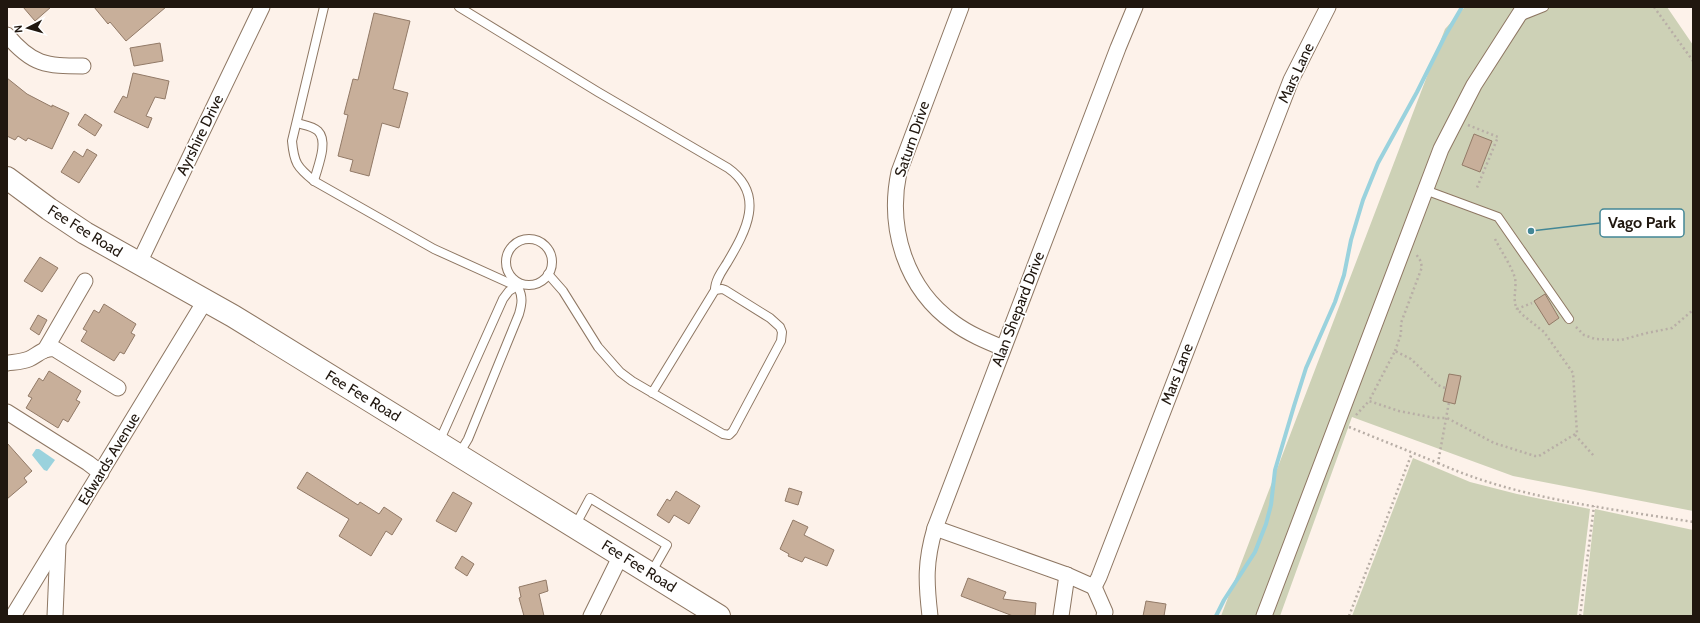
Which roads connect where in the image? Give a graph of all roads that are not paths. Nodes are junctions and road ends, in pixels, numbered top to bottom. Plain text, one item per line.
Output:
1 (262, 7) edge
2 (324, 7) edge
3 (459, 7) edge
4 (961, 7) edge
5 (1135, 7) edge
6 (1328, 7) edge
7 (1544, 7) edge
8 (1520, 13) edge
9 (7, 35) edge
10 (83, 66) dead end
11 (297, 123) junction
12 (7, 178) edge
13 (314, 180) junction
14 (1425, 190) junction
15 (139, 263) junction
16 (548, 274) junction
17 (85, 281) dead end
18 (519, 285) junction
19 (715, 290) junction
20 (205, 300) junction
21 (1569, 319) road end
22 (1003, 348) junction
23 (45, 350) junction
24 (7, 363) edge
25 (118, 388) dead end
26 (652, 393) junction
27 (7, 412) edge
28 (439, 442) junction
29 (459, 454) junction
30 (101, 473) junction
31 (575, 526) junction
32 (935, 528) junction
33 (58, 542) junction
34 (621, 555) junction
35 (651, 574) junction
36 (1067, 575) junction
37 (1094, 586) junction
38 (13, 616) edge
39 (55, 616) edge
40 (591, 616) edge
41 (719, 616) edge
42 (930, 616) edge
43 (1061, 616) edge
44 (1104, 616) edge
45 (1264, 616) edge

1 - 15 street, Ayrshire Drive
2 - 11 lane
3 - 19 lane
4 - 22 street, Saturn Drive
5 - 22 street, Alan Shepard Drive
6 - 37 street, Mars Lane
7 - 8 lane
8 - 14 street
9 - 10 street
11 - 13 lane
11 - 13 lane
12 - 15 street, Fee Fee Road
13 - 18 lane
14 - 21 lane
14 - 45 street
15 - 20 street, Fee Fee Road
16 - 18 lane
16 - 18 lane
16 - 26 lane
17 - 23 street
18 - 28 lane
18 - 29 lane
19 - 26 lane
19 - 26 lane
20 - 28 street, Fee Fee Road
20 - 30 street, Edwards Avenue
22 - 32 street, Alan Shepard Drive
23 - 24 street
23 - 25 street
27 - 30 street
28 - 29 street, Fee Fee Road
29 - 31 street, Fee Fee Road
30 - 33 street, Edwards Avenue
31 - 34 street, Fee Fee Road
31 - 35 lane
32 - 36 street
32 - 42 street, Alan Shepard Drive
33 - 38 street, Edwards Avenue
33 - 39 street
34 - 35 street, Fee Fee Road
34 - 40 street
35 - 41 street, Fee Fee Road
36 - 37 street
36 - 43 street
37 - 44 street

